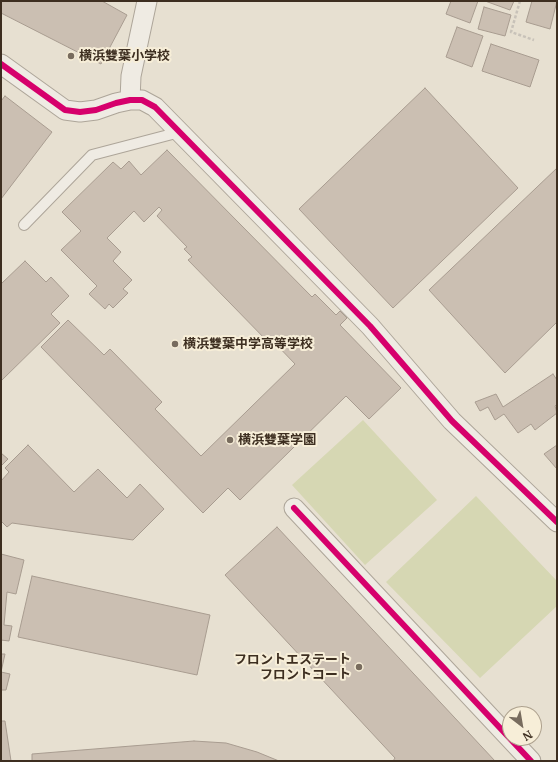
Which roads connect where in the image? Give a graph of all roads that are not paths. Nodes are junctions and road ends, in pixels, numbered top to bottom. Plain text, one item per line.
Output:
1 (147, 1) edge
2 (1, 64) edge
3 (130, 100) junction
4 (180, 132) junction
5 (24, 225) dead end
6 (294, 508) dead end
7 (557, 522) edge
8 (531, 761) edge

1 - 3 street
2 - 3 street
3 - 4 street
4 - 5 lane
4 - 7 street
6 - 8 street

